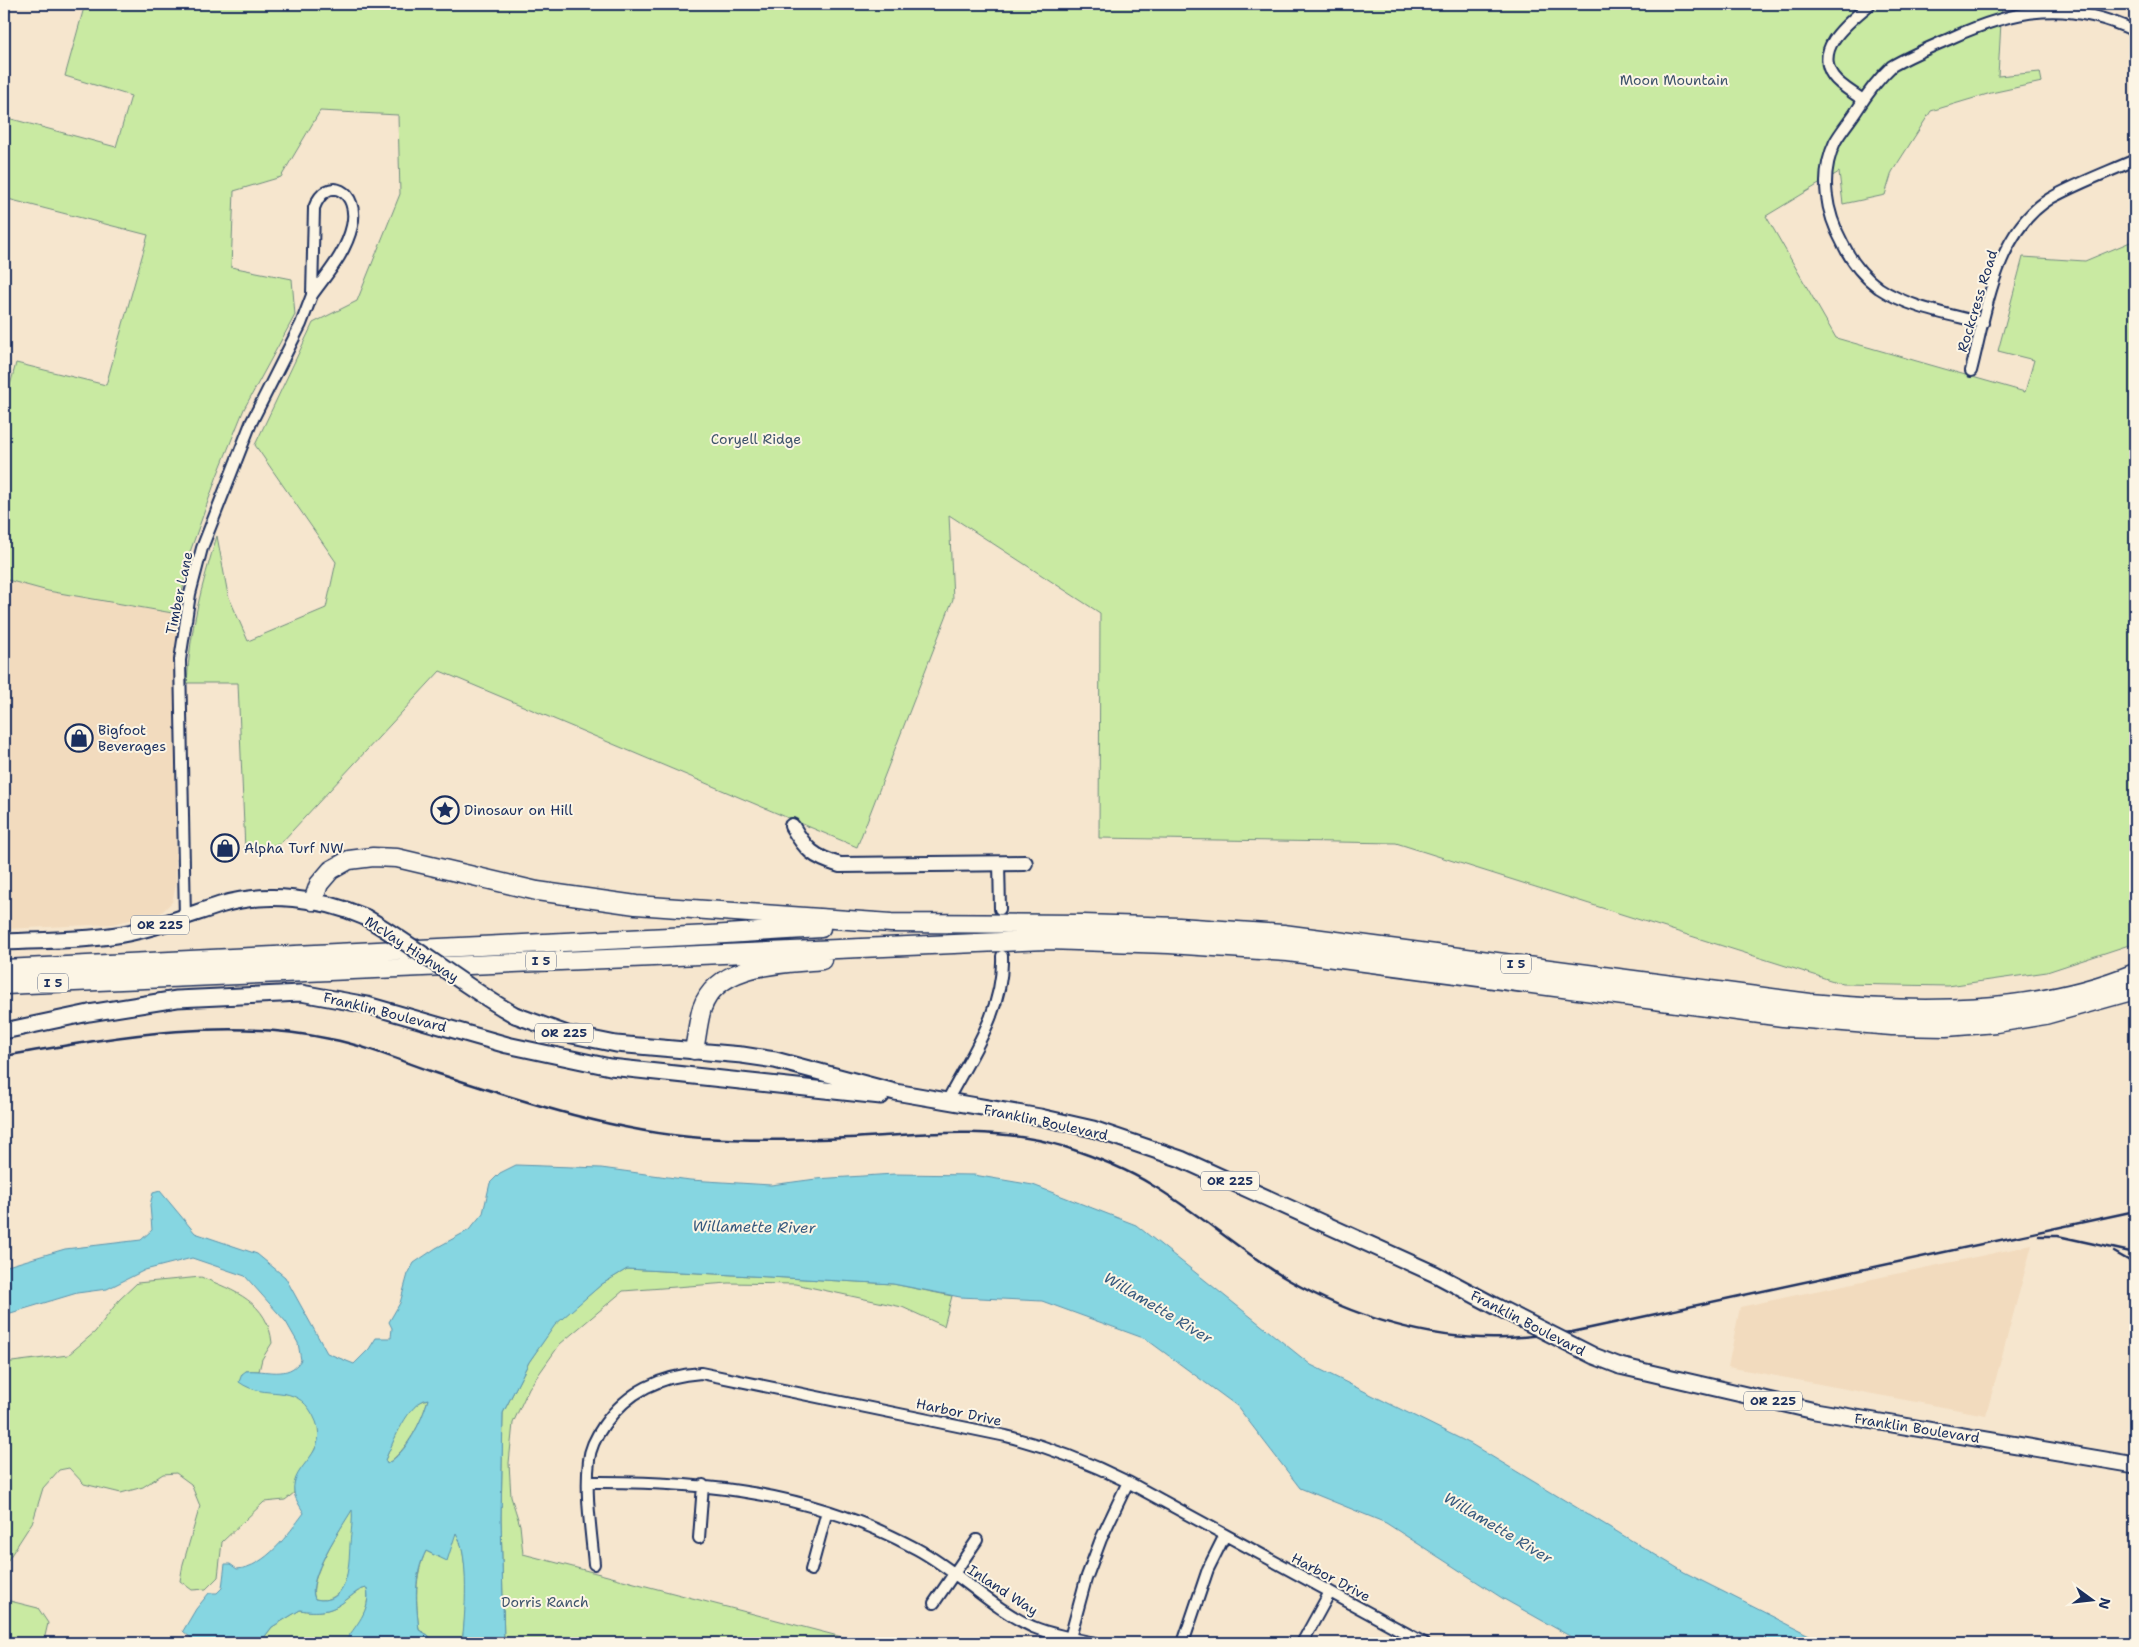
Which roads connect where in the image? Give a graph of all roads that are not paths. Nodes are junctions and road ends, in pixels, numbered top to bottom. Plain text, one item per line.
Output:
1 (1870, 4) edge
2 (2095, 9) edge
3 (2135, 31) edge
4 (1863, 100) junction
5 (2135, 160) edge
6 (312, 295) junction
7 (1983, 323) junction
8 (1971, 371) dead end
9 (792, 826) dead end
10 (999, 863) junction
11 (1025, 863) dead end
12 (313, 901) junction
13 (1000, 909) dead end
14 (185, 918) junction
15 (891, 923) junction
16 (4, 942) edge
17 (981, 942) junction
18 (1002, 956) dead end
19 (4, 969) edge
20 (2135, 973) edge
21 (4, 985) edge
22 (2135, 990) edge
23 (4, 1031) edge
24 (694, 1050) junction
25 (674, 1075) junction
26 (946, 1102) junction
27 (2135, 1465) edge
28 (588, 1482) junction
29 (1128, 1482) junction
30 (703, 1485) junction
31 (827, 1511) junction
32 (1225, 1536) junction
33 (699, 1538) dead end
34 (977, 1540) dead end
35 (594, 1564) dead end
36 (811, 1570) dead end
37 (954, 1574) junction
38 (1330, 1592) junction
39 (934, 1603) dead end
40 (1070, 1638) junction
41 (1095, 1643) edge
42 (1183, 1643) edge
43 (1302, 1643) edge
44 (1424, 1643) edge

1 - 4 street
2 - 3 street
2 - 4 street
4 - 7 street
5 - 7 street, Rockcress Road
6 - 6 street, Timber Lane
6 - 14 street, Timber Lane
7 - 8 street, Rockcress Road
9 - 10 street
10 - 11 street
10 - 13 street
12 - 14 main road, McVay Highway / OR 225
12 - 15 highway
12 - 24 main road, McVay Highway / OR 225, bridge
14 - 16 main road, McVay Highway / OR 225
15 - 19 highway, I 5
15 - 20 highway, I 5
17 - 21 highway, I 5
17 - 22 highway, I 5
17 - 24 highway
18 - 26 street
23 - 25 main road, Franklin Boulevard
24 - 25 main road
24 - 26 main road, Franklin Boulevard / OR 225
25 - 26 main road, Franklin Boulevard
26 - 27 main road, Franklin Boulevard / OR 225, bridge
28 - 29 street, Harbor Drive
28 - 30 street, Inland Way
28 - 35 street, Harbor Drive
29 - 32 street, Harbor Drive
29 - 40 street
30 - 31 street, Inland Way
30 - 33 street
31 - 36 street
31 - 37 street, Inland Way
32 - 38 street, Harbor Drive
32 - 42 street
34 - 37 street, Inland Way
37 - 39 street, Inland Way
37 - 40 street, Inland Way
38 - 43 street
38 - 44 street, Harbor Drive
40 - 41 street, Inland Way

